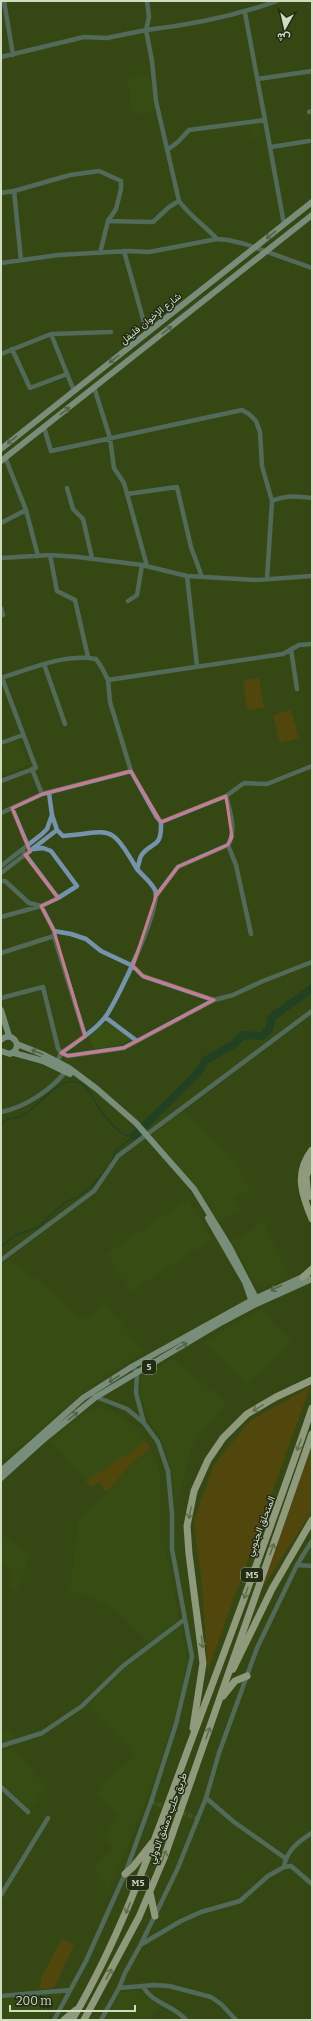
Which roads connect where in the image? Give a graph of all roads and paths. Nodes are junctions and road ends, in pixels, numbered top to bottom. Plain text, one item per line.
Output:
1 (4, 1) edge
2 (147, 1) edge
3 (278, 1) edge
4 (245, 13) junction
5 (146, 30) junction
6 (13, 55) junction
7 (1, 57) edge
8 (312, 71) edge
9 (258, 79) junction
10 (265, 120) junction
11 (309, 142) dead end
12 (271, 148) junction
13 (167, 150) junction
14 (14, 191) junction
15 (1, 193) edge
16 (179, 200) junction
17 (312, 202) edge
18 (312, 215) edge
19 (108, 221) junction
20 (284, 224) junction
21 (217, 239) junction
22 (253, 249) junction
23 (124, 251) junction
24 (265, 252) junction
25 (100, 253) junction
26 (21, 260) junction
27 (1, 263) edge
28 (312, 268) edge
29 (111, 332) dead end
30 (147, 333) junction
31 (51, 334) junction
32 (12, 349) junction
33 (1, 354) edge
34 (67, 374) junction
35 (94, 387) junction
36 (74, 391) junction
37 (44, 427) junction
38 (110, 438) junction
39 (1, 450) edge
40 (3, 459) edge
41 (67, 488) dead end
42 (127, 494) junction
43 (312, 498) edge
44 (272, 501) junction
45 (26, 510) junction
46 (1, 523) edge
47 (50, 555) junction
48 (38, 556) junction
49 (1, 558) edge
50 (92, 558) junction
51 (144, 566) junction
52 (187, 576) junction
53 (312, 576) edge
54 (202, 577) junction
55 (267, 579) junction
56 (128, 601) dead end
57 (1, 608) edge
58 (3, 615) dead end
59 (312, 644) edge
60 (291, 649) junction
61 (88, 658) junction
62 (44, 664) junction
63 (197, 666) junction
64 (1, 678) edge
65 (108, 680) junction
66 (297, 689) dead end
67 (65, 724) dead end
68 (24, 735) junction
69 (1, 743) edge
70 (312, 766) edge
71 (32, 769) junction
72 (131, 771) junction
73 (1, 781) edge
74 (49, 793) junction
75 (42, 794) junction
76 (226, 796) junction
77 (12, 808) junction
78 (1, 813) edge
79 (52, 815) junction
80 (161, 822) junction
81 (57, 830) junction
82 (228, 845) junction
83 (28, 846) junction
84 (34, 849) junction
85 (22, 850) junction
86 (25, 855) junction
87 (1, 866) edge
88 (137, 869) junction
89 (1, 874) edge
90 (1, 881) edge
91 (156, 896) junction
92 (58, 898) junction
93 (41, 906) junction
94 (1, 917) edge
95 (54, 931) junction
96 (251, 934) dead end
97 (54, 936) junction
98 (1, 953) edge
99 (312, 962) edge
100 (133, 966) junction
101 (1, 998) edge
102 (214, 1000) junction
103 (1, 1010) edge
104 (312, 1011) edge
105 (105, 1017) junction
106 (9, 1036) junction
107 (85, 1036) junction
108 (1, 1037) edge
109 (137, 1042) junction
110 (17, 1044) junction
111 (1, 1052) edge
112 (14, 1053) junction
113 (61, 1053) junction
114 (57, 1062) junction
115 (68, 1070) junction
116 (1, 1112) edge
117 (145, 1136) junction
118 (312, 1150) edge
119 (312, 1158) edge
120 (312, 1207) edge
121 (312, 1219) edge
122 (1, 1260) edge
123 (312, 1269) edge
124 (312, 1272) edge
125 (302, 1277) junction
126 (312, 1278) edge
127 (255, 1301) junction
128 (220, 1320) junction
129 (133, 1366) junction
130 (137, 1374) junction
131 (312, 1380) edge
132 (93, 1396) junction
133 (312, 1408) edge
134 (144, 1423) junction
135 (312, 1434) edge
136 (1, 1471) edge
137 (1, 1478) edge
138 (312, 1520) edge
139 (312, 1541) edge
140 (297, 1565) junction
141 (312, 1566) edge
142 (185, 1619) junction
143 (247, 1676) junction
144 (226, 1680) junction
145 (218, 1705) junction
146 (191, 1741) junction
147 (1, 1746) edge
148 (1, 1786) edge
149 (206, 1798) junction
150 (28, 1812) dead end
151 (48, 1818) dead end
152 (312, 1833) edge
153 (154, 1840) junction
154 (285, 1858) junction
155 (284, 1867) junction
156 (125, 1874) junction
157 (312, 1884) edge
158 (150, 1892) junction
159 (1, 1895) edge
160 (155, 1916) junction
161 (142, 1944) junction
162 (143, 1986) junction
163 (119, 1988) junction
164 (70, 1990) junction
165 (1, 1996) edge
166 (80, 2008) junction
167 (54, 2020) edge
168 (64, 2020) edge
169 (72, 2020) edge
170 (84, 2020) edge
171 (101, 2020) edge
172 (186, 2020) edge
173 (236, 2020) edge

1 - 6 street
2 - 5 street
3 - 4 street
4 - 5 street
4 - 9 street
5 - 6 street
5 - 13 street
6 - 7 street
8 - 9 street
9 - 10 street
10 - 12 street
10 - 13 street
11 - 12 street
12 - 20 street
13 - 16 street
14 - 15 street
14 - 19 street
14 - 26 street
16 - 19 street
16 - 21 street
17 - 20 main road, شارع الإخوان فليفل
18 - 24 main road, شارع الإخوان فليفل
19 - 25 street
20 -> 22 main road, شارع الإخوان فليفل
21 - 22 street
21 - 23 street
22 - 24 street
22 - 30 main road, شارع الإخوان فليفل
23 - 25 street
23 - 30 street
24 - 28 street
35 -> 24 main road, شارع الإخوان فليفل
25 - 26 street
26 - 27 street
29 - 31 street
30 -> 36 main road, شارع الإخوان فليفل
31 - 32 street
31 - 34 street
32 - 33 street
32 - 34 street
34 - 36 street
37 -> 35 main road, شارع الإخوان فليفل
35 - 38 street
36 -> 39 main road, شارع الإخوان فليفل
37 - 38 street
37 - 40 main road, شارع الإخوان فليفل
38 - 42 street
38 - 44 street
40 - 45 street
41 - 50 street
42 - 51 street
42 - 54 street
43 - 44 street
44 - 55 street
45 - 46 street
45 - 48 street
47 - 48 street
47 - 50 street
47 - 61 street
48 - 49 street
50 - 51 street
51 - 52 street
51 - 56 street
52 - 54 street
52 - 63 street
53 - 55 street
54 - 55 street
57 - 58 street
59 - 60 street
60 - 63 street
60 - 66 street
61 - 62 street
61 - 65 street
62 - 64 street
62 - 67 street
63 - 65 street
64 - 68 street
65 - 72 street
68 - 69 street
68 - 71 street
70 - 76 street
71 - 73 street
71 - 75 street
72 - 74 street
72 - 80 street
74 - 75 street
74 - 79 street
75 - 77 street
76 - 80 street
76 - 82 street
77 - 78 street
77 - 83 street
79 - 81 street
79 - 83 street
80 - 88 street
81 - 84 street
81 - 88 street
82 - 91 street
82 - 96 street
83 - 85 street
84 - 86 street
84 - 92 street
85 - 86 street
85 - 87 street
86 - 89 street
86 - 92 street
88 - 91 street
90 - 93 street
91 - 100 street
92 - 93 street
93 - 94 street
93 - 95 street
95 - 97 street
95 - 100 street
97 - 98 street
97 - 107 street
99 - 102 street
100 - 102 street
100 - 105 street
101 - 113 street
102 - 109 street
103 - 106 main road
104 - 117 street
105 - 107 street
105 - 109 street
106 - 108 main road
106 - 110 main road
107 - 113 street
109 - 113 street
110 - 112 main road
114 -> 110 main road
111 - 112 main road
112 - 115 main road
113 - 114 street
114 - 115 main road
115 - 116 street
115 - 117 main road
117 - 122 street
117 - 127 main road
118 - 121 highway
119 - 120 highway
123 - 125 highway
124 - 125 main road, 5
125 -> 127 main road, 5
126 - 127 main road, 5
127 - 128 main road, 5
128 - 129 main road, 5
130 -> 128 main road, 5
129 - 130 street
129 -> 132 main road, 5
130 - 132 main road, 5
130 - 134 street
131 -> 146 highway
132 - 134 street
132 - 136 main road, 5
137 -> 132 main road, 5
133 -> 146 highway, المتحلق الجنوبي / M5
134 - 142 street
144 -> 135 highway, المتحلق الجنوبي / M5
138 - 144 highway
139 - 140 street
140 - 141 street
140 - 143 street
142 - 147 street
142 - 156 street
143 - 145 highway
143 - 149 street
144 - 145 highway, المتحلق الجنوبي / M5
158 -> 145 highway, طريق حلب دمشق الدولي / M5
146 - 153 highway, طريق حلب دمشق الدولي / M5
148 - 150 street
149 - 154 street
149 - 160 street
151 - 159 street
152 - 154 street
153 - 156 highway
153 -> 166 highway, طريق حلب دمشق الدولي / M5
154 - 155 street
155 - 157 street
155 - 161 street
156 - 164 street
158 - 160 highway
170 -> 158 highway, طريق حلب دمشق الدولي / M5
160 - 161 street
161 - 163 street
162 - 163 street
162 - 172 street
162 - 173 street
163 - 171 street
164 - 165 street
164 - 167 street
166 - 168 highway
166 - 169 highway, طريق حلب دمشق الدولي / M5

